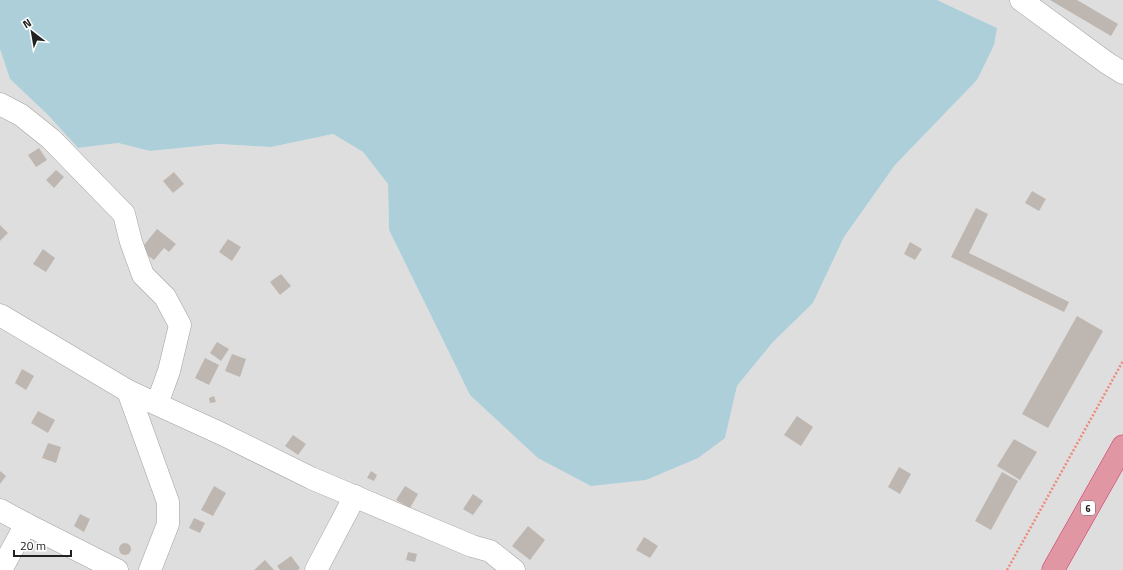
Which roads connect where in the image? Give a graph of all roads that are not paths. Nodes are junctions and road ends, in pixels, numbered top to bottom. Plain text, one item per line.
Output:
1 (1021, 0) edge
2 (1123, 73) edge
3 (0, 104) edge
4 (0, 315) edge
5 (128, 391) junction
6 (157, 404) junction
7 (1123, 446) edge
8 (355, 496) junction
9 (0, 510) edge
10 (26, 524) junction
11 (1, 570) edge
12 (117, 570) edge
13 (150, 570) edge
14 (316, 570) edge
15 (514, 570) edge
16 (1053, 570) edge

1 - 2 street
3 - 6 street
4 - 5 street
5 - 6 street
5 - 13 street
6 - 8 street
7 - 16 highway, 6
8 - 14 street
8 - 15 street
9 - 10 street
10 - 11 street
10 - 12 street

